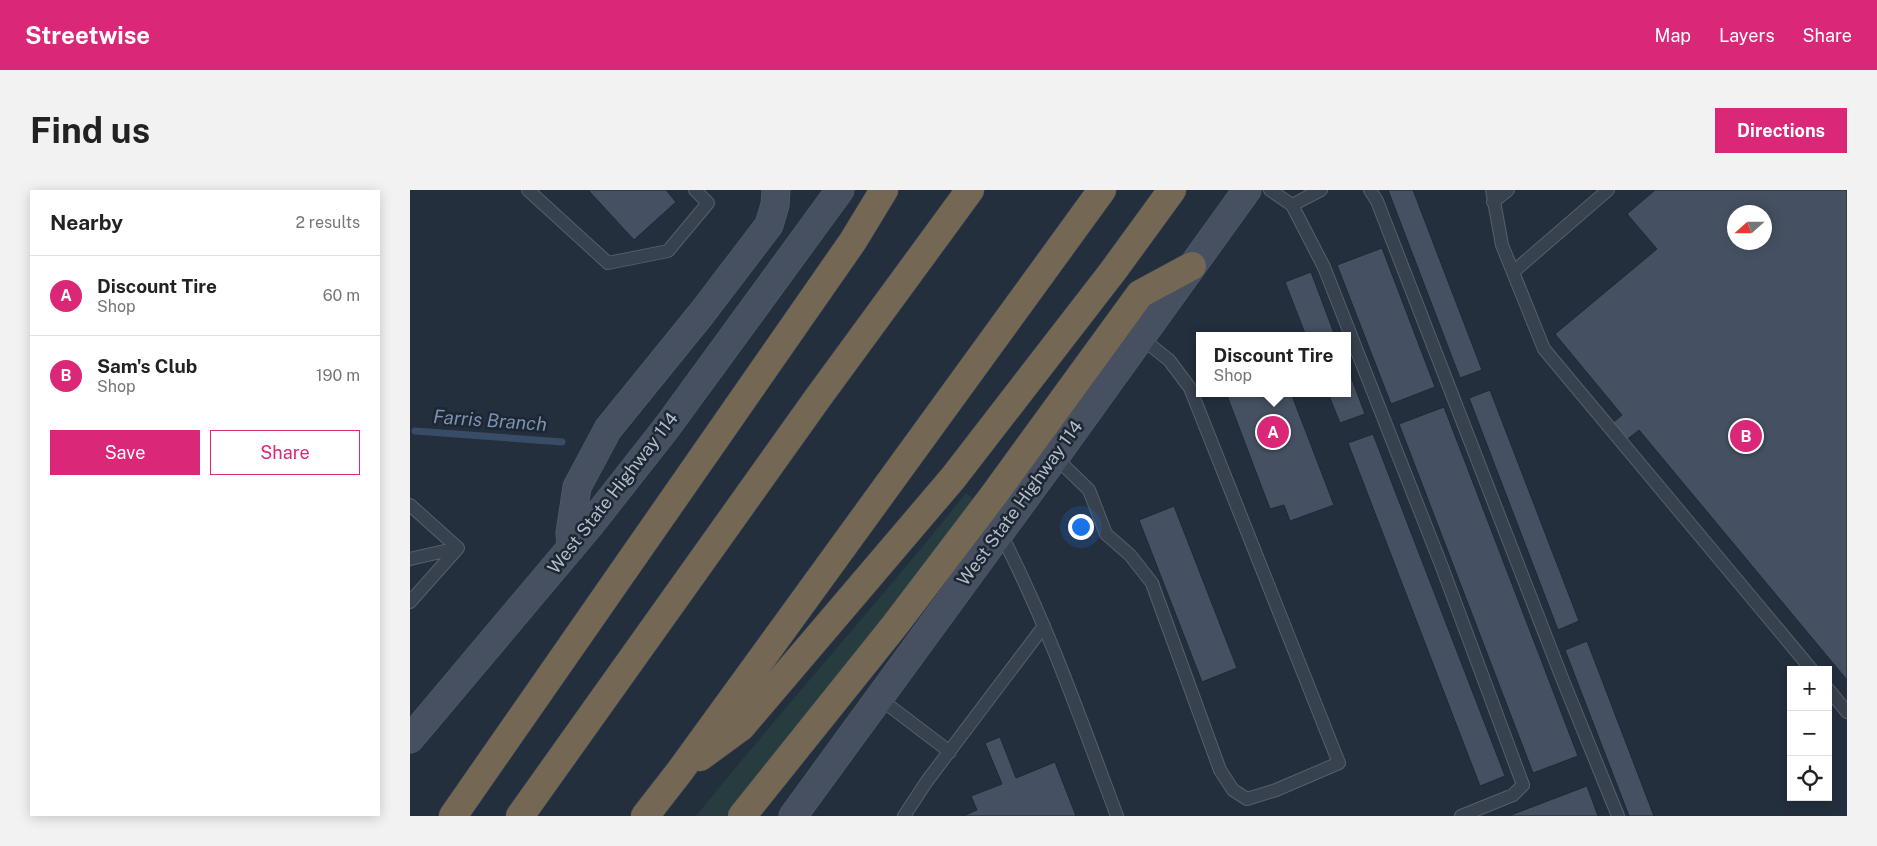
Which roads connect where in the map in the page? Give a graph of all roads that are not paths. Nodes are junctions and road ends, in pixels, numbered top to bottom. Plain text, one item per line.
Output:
1 (528, 190) edge
2 (695, 190) edge
3 (776, 190) edge
4 (840, 190) edge
5 (884, 190) edge
6 (970, 190) edge
7 (1102, 190) edge
8 (1172, 190) edge
9 (1247, 190) edge
10 (1270, 190) edge
11 (1321, 190) edge
12 (1370, 190) edge
13 (1508, 190) edge
14 (1608, 190) edge
15 (1492, 196) edge
16 (1292, 205) junction
17 (1192, 266) junction
18 (1513, 272) junction
19 (1350, 332) edge
20 (1351, 336) edge
21 (1140, 337) junction
22 (1055, 457) junction
23 (410, 505) edge
24 (1000, 532) junction
25 (458, 548) junction
26 (571, 548) junction
27 (410, 559) edge
28 (410, 602) edge
29 (1044, 626) junction
30 (1809, 666) edge
31 (1832, 694) edge
32 (879, 698) junction
33 (1847, 712) edge
34 (410, 739) edge
35 (950, 752) junction
36 (680, 771) junction
37 (796, 814) edge
38 (453, 816) edge
39 (520, 816) edge
40 (645, 816) edge
41 (742, 816) edge
42 (904, 816) edge
43 (1118, 816) edge
44 (1461, 816) edge
45 (1618, 816) edge

1 - 2 lane
3 - 26 main road
4 - 26 main road, West State Highway 114
5 - 38 highway
6 - 39 highway
7 - 36 highway
8 - 36 highway
9 - 17 main road, West State Highway 114
10 - 16 lane
11 - 16 lane
12 - 45 lane
13 - 15 lane
14 - 18 lane
15 - 18 lane
16 - 19 lane
17 - 21 main road, West State Highway 114
17 - 41 highway
18 - 30 lane
20 - 44 lane
21 - 22 main road, West State Highway 114
21 - 22 lane
22 - 24 main road, West State Highway 114
23 - 25 lane
24 - 29 lane
24 - 32 main road, West State Highway 114
25 - 27 lane
25 - 28 lane
26 - 34 main road, West State Highway 114
29 - 35 lane
29 - 43 lane
31 - 33 lane
32 - 35 lane
32 - 37 main road, West State Highway 114
35 - 42 lane
36 - 40 highway

